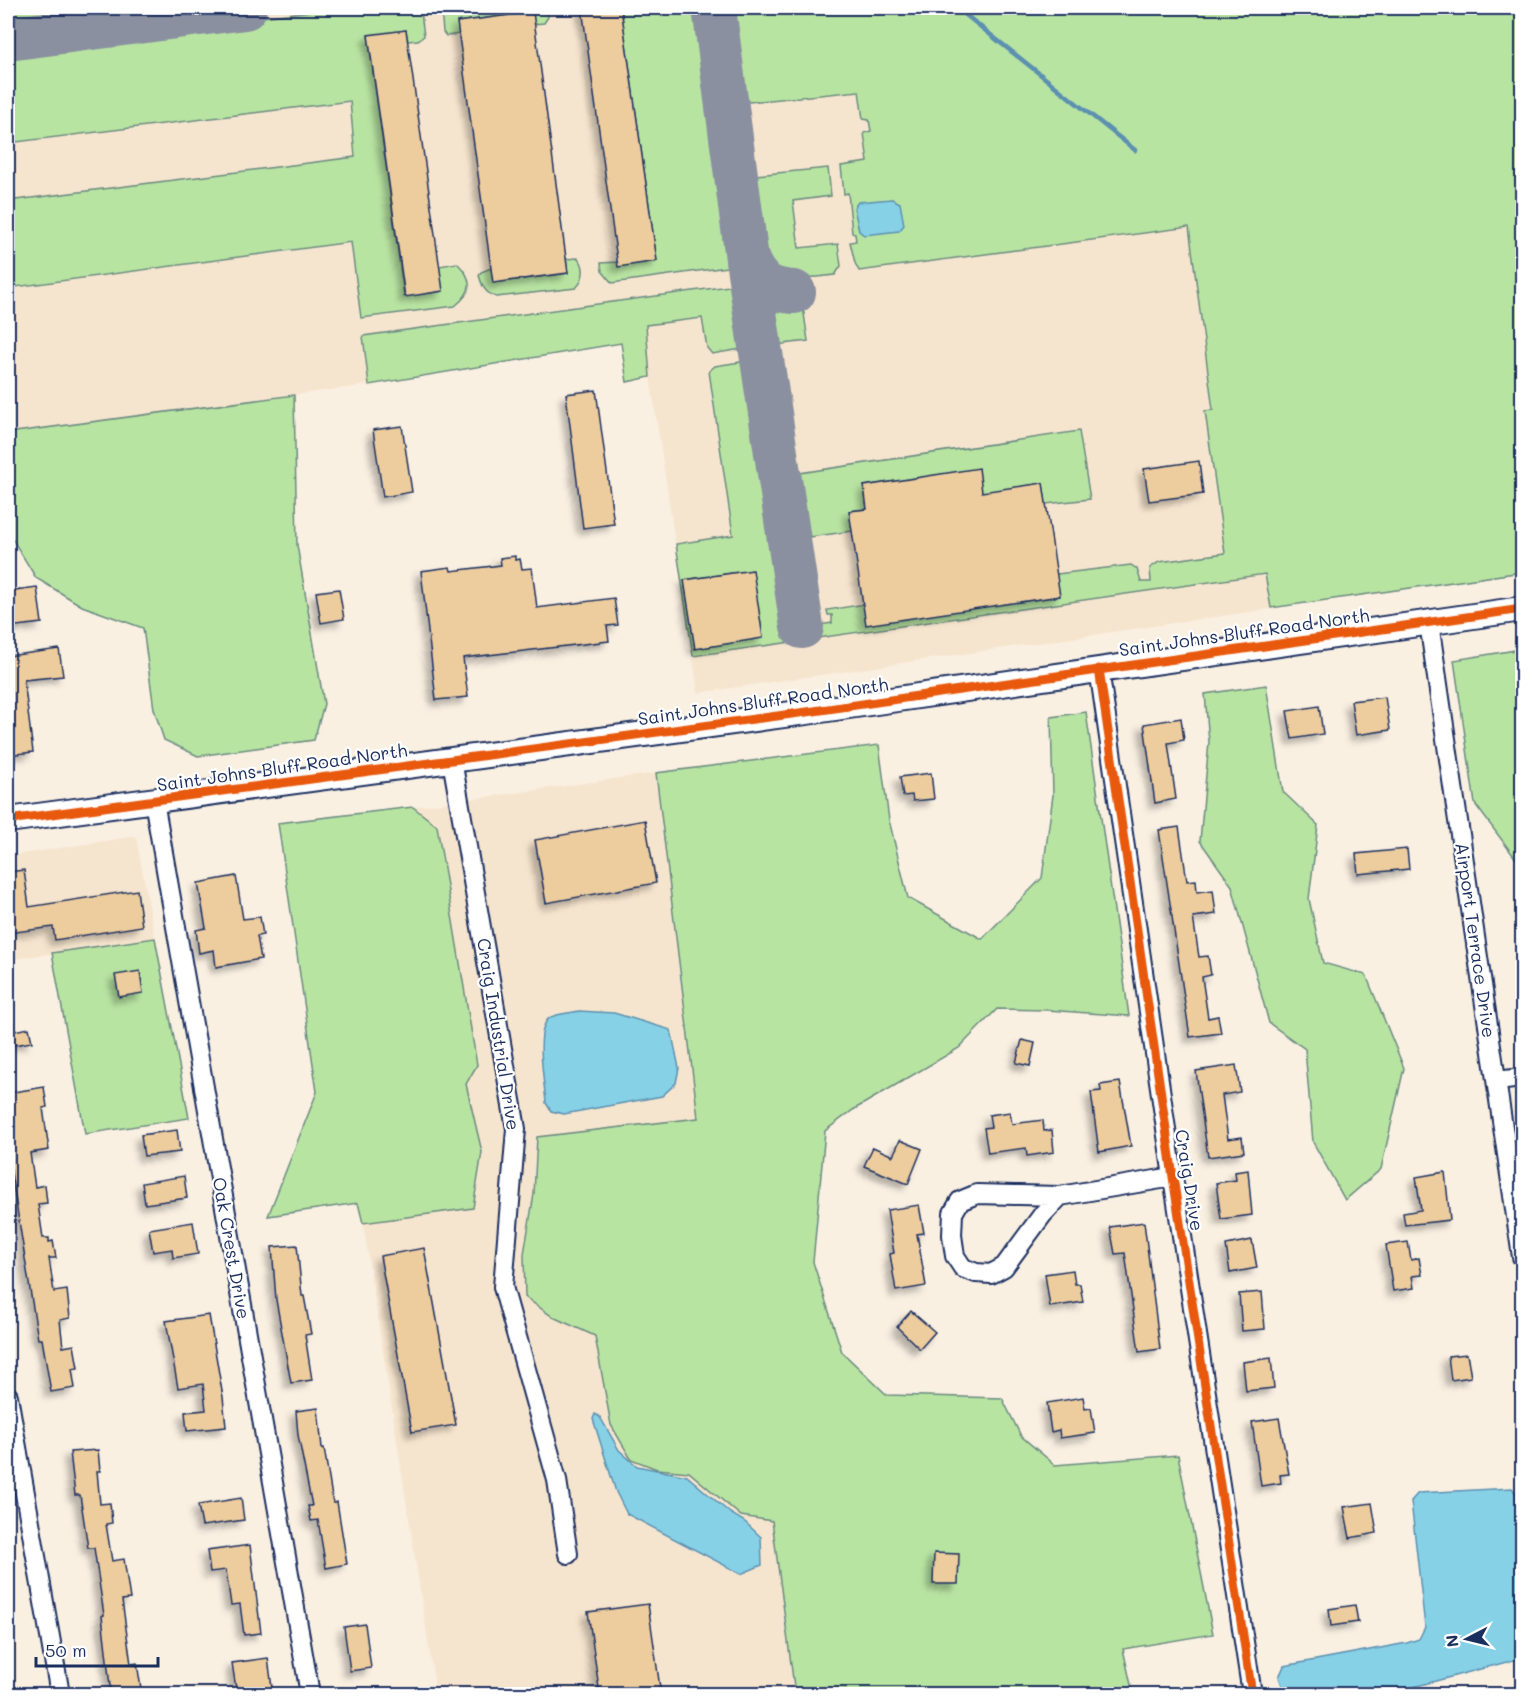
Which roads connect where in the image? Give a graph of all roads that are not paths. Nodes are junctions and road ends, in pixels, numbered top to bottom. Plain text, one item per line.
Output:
1 (1522, 609) edge
2 (1429, 623) junction
3 (1099, 669) junction
4 (452, 760) junction
5 (154, 801) junction
6 (8, 820) edge
7 (1522, 1078) edge
8 (1497, 1081) junction
9 (1173, 1177) junction
10 (1060, 1196) junction
11 (1522, 1257) edge
12 (8, 1396) edge
13 (568, 1554) dead end
14 (60, 1695) edge
15 (310, 1695) edge
16 (1252, 1695) edge

1 - 2 main road, Saint Johns Bluff Road North
2 - 3 main road, Saint Johns Bluff Road North
2 - 8 street, Airport Terrace Drive
3 - 4 main road, Saint Johns Bluff Road North
3 - 9 street, Craig Drive
4 - 5 main road, Saint Johns Bluff Road North
4 - 13 street, Craig Industrial Drive
5 - 6 main road, Saint Johns Bluff Road North
5 - 15 street, Oak Crest Drive
7 - 8 street
8 - 11 street, Airport Terrace Drive
9 - 10 street
9 - 16 street, Craig Drive
10 - 10 street
12 - 14 street

